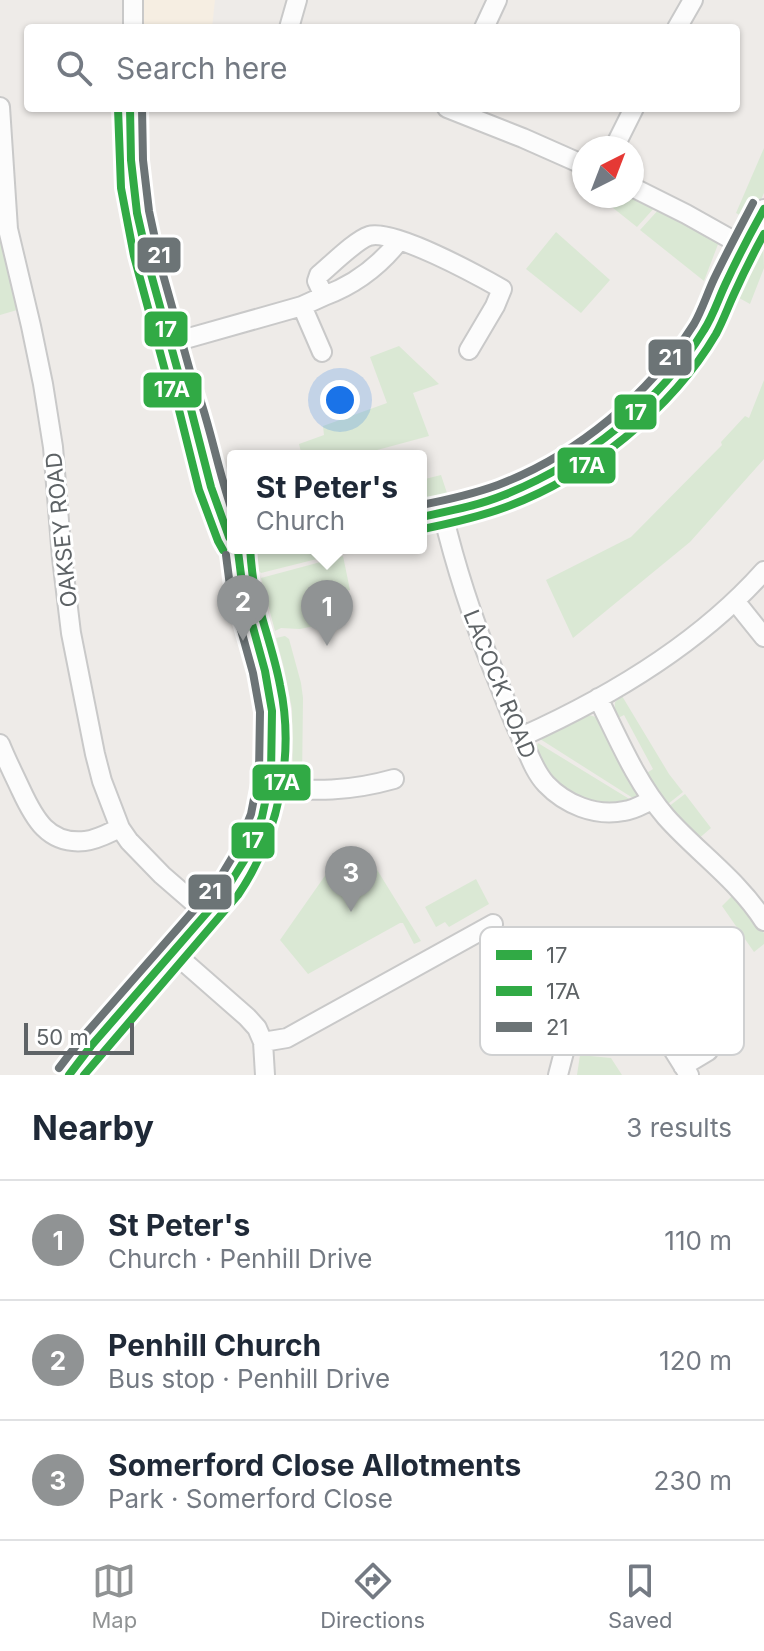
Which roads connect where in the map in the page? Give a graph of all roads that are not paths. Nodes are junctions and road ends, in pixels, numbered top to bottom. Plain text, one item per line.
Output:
1 (133, 0) edge
2 (297, 0) edge
3 (497, 0) edge
4 (693, 0) edge
5 (133, 24) edge
6 (290, 24) edge
7 (486, 24) edge
8 (679, 24) edge
9 (0, 107) edge
10 (130, 112) edge
11 (457, 112) edge
12 (632, 112) edge
13 (620, 136) edge
14 (572, 160) edge
15 (644, 193) edge
16 (764, 209) edge
17 (399, 241) junction
18 (743, 246) junction
19 (324, 296) junction
20 (302, 306) junction
21 (171, 343) junction
22 (469, 350) dead end
23 (322, 352) dead end
24 (443, 514) junction
25 (427, 516) edge
26 (227, 531) edge
27 (238, 554) edge
28 (764, 571) edge
29 (735, 601) junction
30 (764, 637) edge
31 (598, 698) junction
32 (521, 737) junction
33 (0, 744) edge
34 (394, 779) dead end
35 (269, 788) junction
36 (652, 800) junction
37 (120, 828) junction
38 (207, 914) junction
39 (764, 921) edge
40 (493, 924) dead end
41 (488, 927) edge
42 (480, 931) edge
43 (174, 953) junction
44 (263, 1042) junction
45 (563, 1055) edge
46 (704, 1055) edge
47 (686, 1071) edge
48 (69, 1075) edge
49 (265, 1075) edge
50 (558, 1075) edge

1 - 5 street
2 - 6 street
3 - 7 street
4 - 8 street
9 - 37 street, OAKSEY ROAD
10 - 21 street
11 - 14 street
12 - 13 street
15 - 18 street
16 - 18 street
17 - 19 street
17 - 19 street
17 - 22 street
18 - 24 street
19 - 20 street
20 - 21 street
20 - 23 street
21 - 26 street
24 - 25 street
24 - 32 street, LACOCK ROAD
27 - 35 street
28 - 29 street
29 - 30 street
29 - 31 street
31 - 32 street
31 - 36 street
32 - 36 street, LACOCK ROAD
33 - 37 street
34 - 35 street
35 - 38 street
36 - 39 street
37 - 38 street, OAKSEY ROAD
38 - 43 street
40 - 41 street
42 - 44 street
43 - 44 street
43 - 48 street
44 - 49 street
45 - 50 street
46 - 47 street

